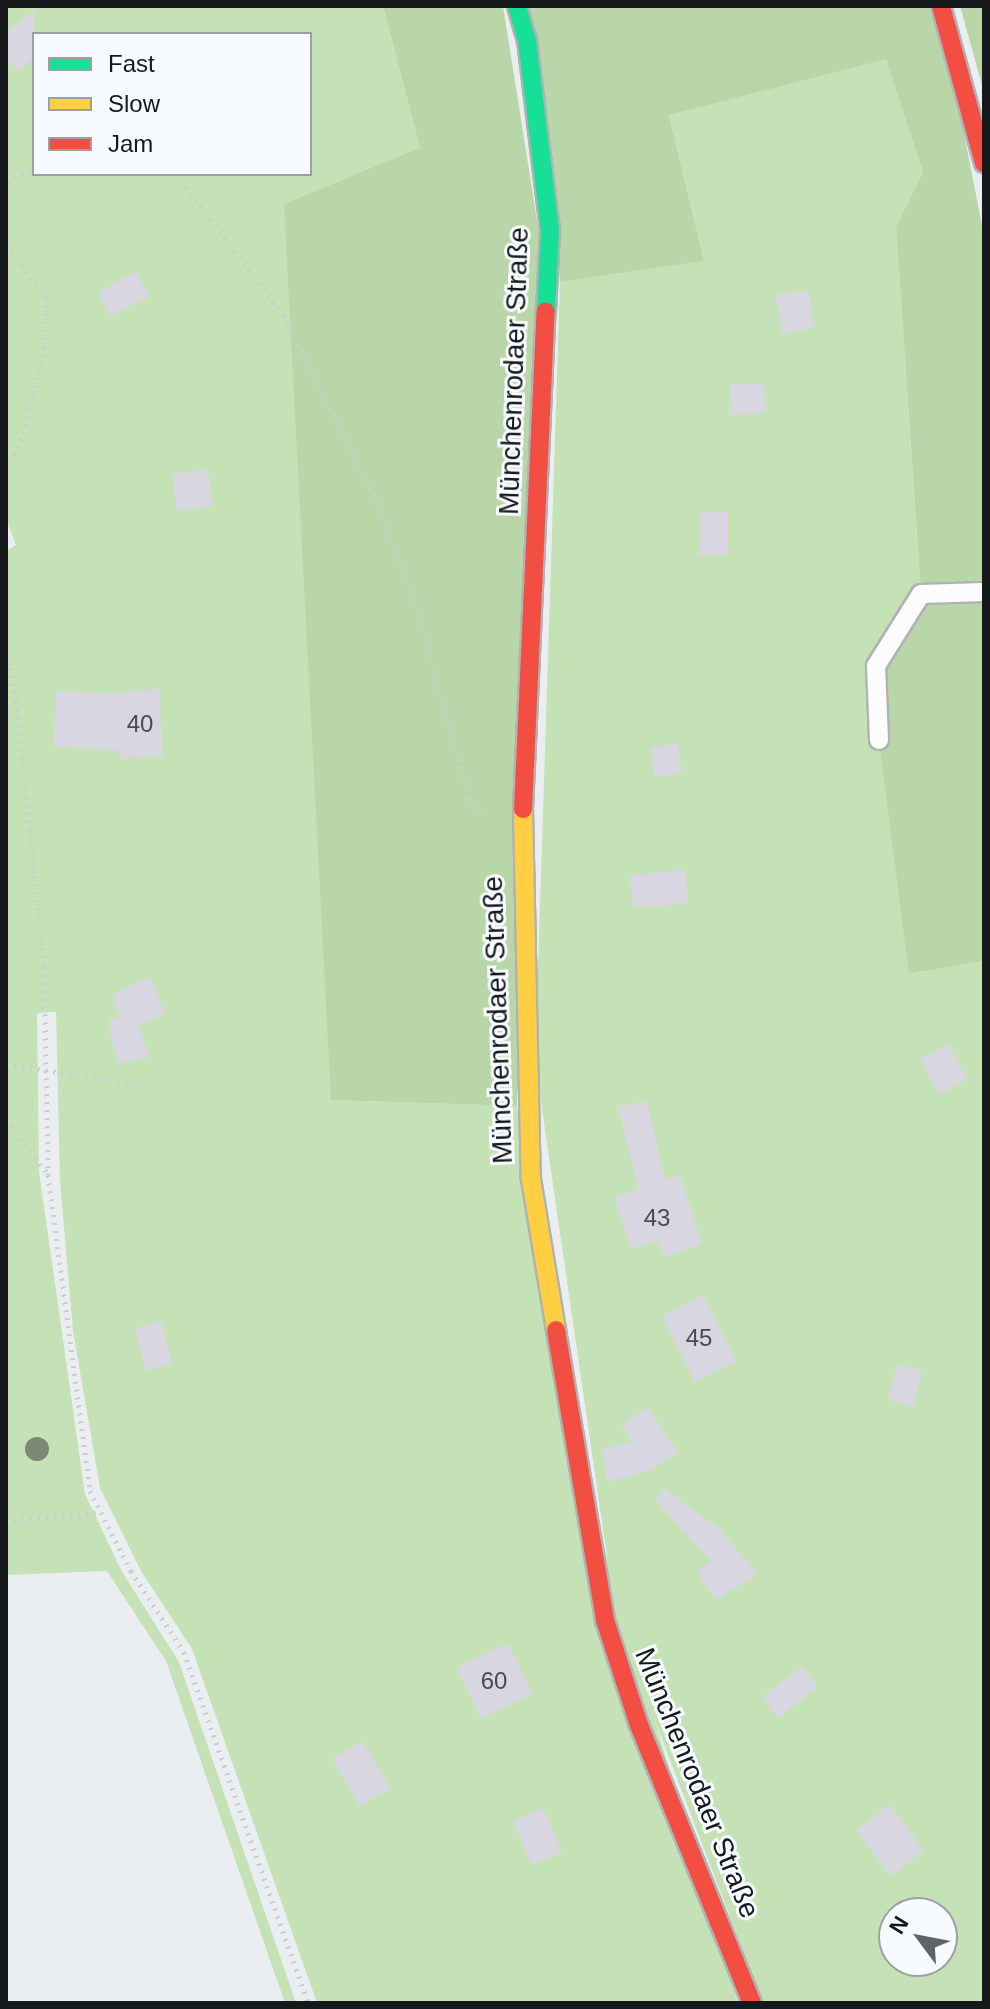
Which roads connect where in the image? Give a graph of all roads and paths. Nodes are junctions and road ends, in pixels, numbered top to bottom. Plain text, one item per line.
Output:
1 (517, 6) edge
2 (941, 6) edge
3 (984, 163) edge
4 (32, 172) edge
5 (178, 176) edge
6 (6, 178) edge
7 (6, 246) edge
8 (6, 471) edge
9 (984, 592) edge
10 (6, 652) edge
11 (879, 740) dead end
12 (521, 842) junction
13 (6, 1064) edge
14 (46, 1074) junction
15 (144, 1086) dead end
16 (6, 1119) edge
17 (48, 1175) junction
18 (101, 1512) junction
19 (6, 1521) edge
20 (308, 2003) edge
21 (752, 2003) edge

1 - 12 street, Münchenrodaer Straße
2 - 3 street
4 - 6 path
5 - 12 path
7 - 8 path
9 - 11 lane
10 - 14 path
12 - 21 street, Münchenrodaer Straße
13 - 14 path
14 - 15 path
14 - 17 path
16 - 17 path
17 - 18 path
18 - 19 path
18 - 20 path

